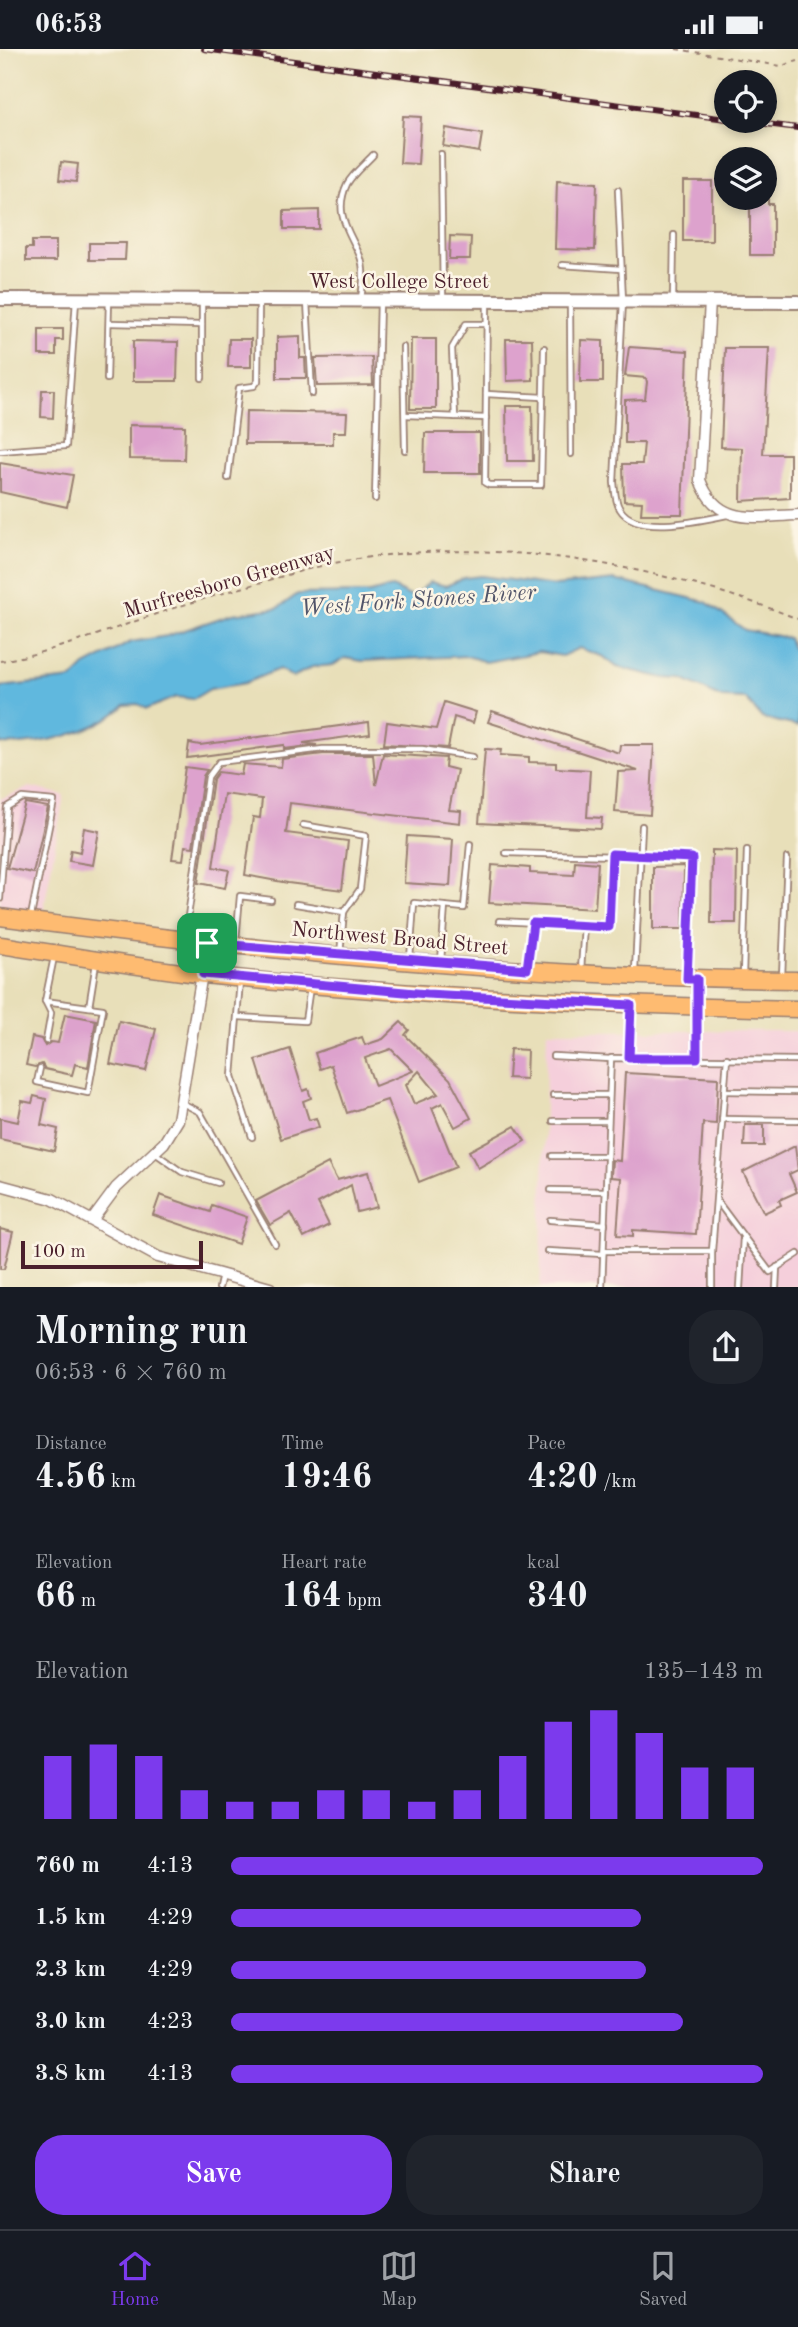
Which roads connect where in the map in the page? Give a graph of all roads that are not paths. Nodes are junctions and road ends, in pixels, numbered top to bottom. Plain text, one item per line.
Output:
1 (441, 154) dead end
2 (373, 155) dead end
3 (618, 190) dead end
4 (674, 235) dead end
5 (562, 265) dead end
6 (621, 269) junction
7 (0, 299) edge
8 (76, 299) junction
9 (109, 299) junction
10 (202, 299) junction
11 (259, 300) junction
12 (307, 300) junction
13 (361, 300) junction
14 (380, 300) junction
15 (443, 300) junction
16 (487, 300) junction
17 (570, 301) junction
18 (623, 301) junction
19 (673, 301) junction
20 (710, 302) junction
21 (798, 302) edge
22 (110, 323) junction
23 (486, 324) junction
24 (202, 325) junction
25 (403, 347) dead end
26 (544, 348) dead end
27 (202, 378) dead end
28 (107, 379) dead end
29 (312, 394) dead end
30 (486, 394) junction
31 (543, 397) junction
32 (405, 415) junction
33 (455, 417) junction
34 (486, 418) junction
35 (405, 450) dead end
36 (0, 451) edge
37 (571, 454) dead end
38 (228, 478) dead end
39 (375, 499) dead end
40 (729, 515) junction
41 (798, 515) edge
42 (472, 757) dead end
43 (303, 825) dead end
44 (642, 826) dead end
45 (470, 844) dead end
46 (747, 850) dead end
47 (506, 853) dead end
48 (612, 854) junction
49 (642, 855) junction
50 (787, 859) dead end
51 (0, 899) edge
52 (271, 901) dead end
53 (296, 904) dead end
54 (445, 906) junction
55 (344, 912) junction
56 (0, 917) edge
57 (30, 921) junction
58 (499, 921) dead end
59 (533, 923) junction
60 (584, 926) junction
61 (185, 941) junction
62 (207, 943) junction
63 (0, 945) edge
64 (235, 946) junction
65 (54, 953) junction
66 (340, 955) junction
67 (97, 959) junction
68 (410, 959) junction
69 (434, 962) junction
70 (527, 969) junction
71 (581, 973) junction
72 (203, 974) junction
73 (635, 976) junction
74 (240, 978) junction
75 (692, 979) junction
76 (743, 979) junction
77 (790, 980) edge
78 (310, 984) junction
79 (337, 986) junction
80 (427, 994) junction
81 (46, 1001) junction
82 (631, 1005) junction
83 (89, 1007) junction
84 (697, 1007) junction
85 (798, 1009) edge
86 (238, 1017) junction
87 (46, 1041) dead end
88 (553, 1056) dead end
89 (629, 1058) junction
90 (697, 1058) junction
91 (727, 1058) junction
92 (611, 1059) junction
93 (798, 1060) edge
94 (40, 1068) dead end
95 (724, 1091) junction
96 (798, 1092) edge
97 (553, 1095) dead end
98 (610, 1095) junction
99 (181, 1103) junction
100 (722, 1119) junction
101 (553, 1121) dead end
102 (608, 1121) junction
103 (798, 1121) edge
104 (252, 1137) dead end
105 (155, 1152) junction
106 (552, 1156) dead end
107 (607, 1156) junction
108 (218, 1183) dead end
109 (0, 1185) edge
110 (551, 1190) dead end
111 (606, 1191) junction
112 (716, 1200) junction
113 (93, 1219) junction
114 (550, 1220) dead end
115 (605, 1224) junction
116 (743, 1236) junction
117 (275, 1244) dead end
118 (547, 1251) dead end
119 (712, 1251) junction
120 (603, 1253) junction
121 (798, 1254) edge
122 (777, 1267) junction
123 (222, 1275) junction
124 (219, 1287) edge
125 (270, 1287) edge
126 (602, 1287) edge
127 (712, 1287) edge
128 (740, 1287) edge
129 (776, 1287) edge

1 - 15 lane
2 - 13 lane
3 - 6 lane
4 - 19 lane
5 - 6 lane
6 - 18 lane
7 - 8 street, West College Street
8 - 9 street, West College Street
8 - 36 lane
9 - 10 street, West College Street
9 - 22 lane
10 - 11 street, West College Street
10 - 24 lane
11 - 12 street, West College Street
11 - 38 lane
12 - 13 street, West College Street
12 - 29 lane
13 - 14 street, West College Street
14 - 15 street, West College Street
14 - 39 lane
15 - 16 street, West College Street
16 - 17 street, West College Street
16 - 23 lane
17 - 18 street, West College Street
17 - 37 lane
18 - 19 street, West College Street
18 - 40 lane
19 - 20 street, West College Street
20 - 21 street, West College Street
20 - 40 street
22 - 24 lane
22 - 28 lane
23 - 30 lane
23 - 33 lane
24 - 27 lane
25 - 32 lane
26 - 31 lane
30 - 31 lane
30 - 34 lane
31 - 34 lane
32 - 33 lane
32 - 35 lane
33 - 34 lane
40 - 41 street
42 - 61 lane
43 - 55 lane
44 - 49 lane
45 - 54 lane
46 - 76 lane
47 - 48 lane
48 - 49 lane
48 - 60 lane
49 - 73 lane
49 - 75 lane
50 - 77 lane
51 - 57 lane
52 - 64 lane
53 - 55 lane
54 - 68 lane
54 - 69 lane
55 - 66 lane
56 - 57 main road, Northwest Broad Street
57 - 61 main road, Northwest Broad Street
58 - 59 lane
59 - 60 lane
59 - 70 lane
60 - 71 lane
61 - 62 main road, Northwest Broad Street
62 - 64 main road, Northwest Broad Street
62 - 72 street
63 - 65 main road
64 - 66 main road, Northwest Broad Street
65 - 67 main road
65 - 81 lane
66 - 68 main road, Northwest Broad Street
66 - 79 main road
67 - 72 main road
67 - 83 lane
68 - 69 main road, Northwest Broad Street
69 - 70 main road, Northwest Broad Street
69 - 80 main road
70 - 71 main road, Northwest Broad Street
71 - 73 main road, Northwest Broad Street
72 - 74 main road
72 - 99 street
73 - 75 main road, Northwest Broad Street
74 - 78 main road
74 - 86 lane
75 - 76 main road, Northwest Broad Street
75 - 84 main road
76 - 77 main road, Northwest Broad Street
78 - 79 main road
78 - 86 lane
79 - 80 main road
80 - 82 main road
81 - 83 lane
81 - 87 lane
82 - 84 main road
82 - 89 lane
83 - 94 lane
84 - 85 main road
84 - 90 lane
86 - 104 lane
88 - 92 lane
89 - 90 lane
89 - 92 lane
90 - 91 lane
91 - 93 lane
91 - 95 lane
92 - 98 lane
95 - 96 lane
95 - 100 lane
97 - 98 lane
98 - 102 lane
99 - 105 street
99 - 117 lane
100 - 103 lane
100 - 112 lane
101 - 102 lane
102 - 107 lane
105 - 108 lane
105 - 113 street
106 - 107 lane
107 - 111 lane
109 - 113 street
110 - 111 lane
111 - 115 lane
112 - 116 lane
112 - 119 lane
113 - 123 street
114 - 115 lane
115 - 120 lane
116 - 122 lane
116 - 128 lane
118 - 120 lane
119 - 120 lane
119 - 127 lane
120 - 126 lane
121 - 122 lane
122 - 129 lane
123 - 124 lane
123 - 125 street

